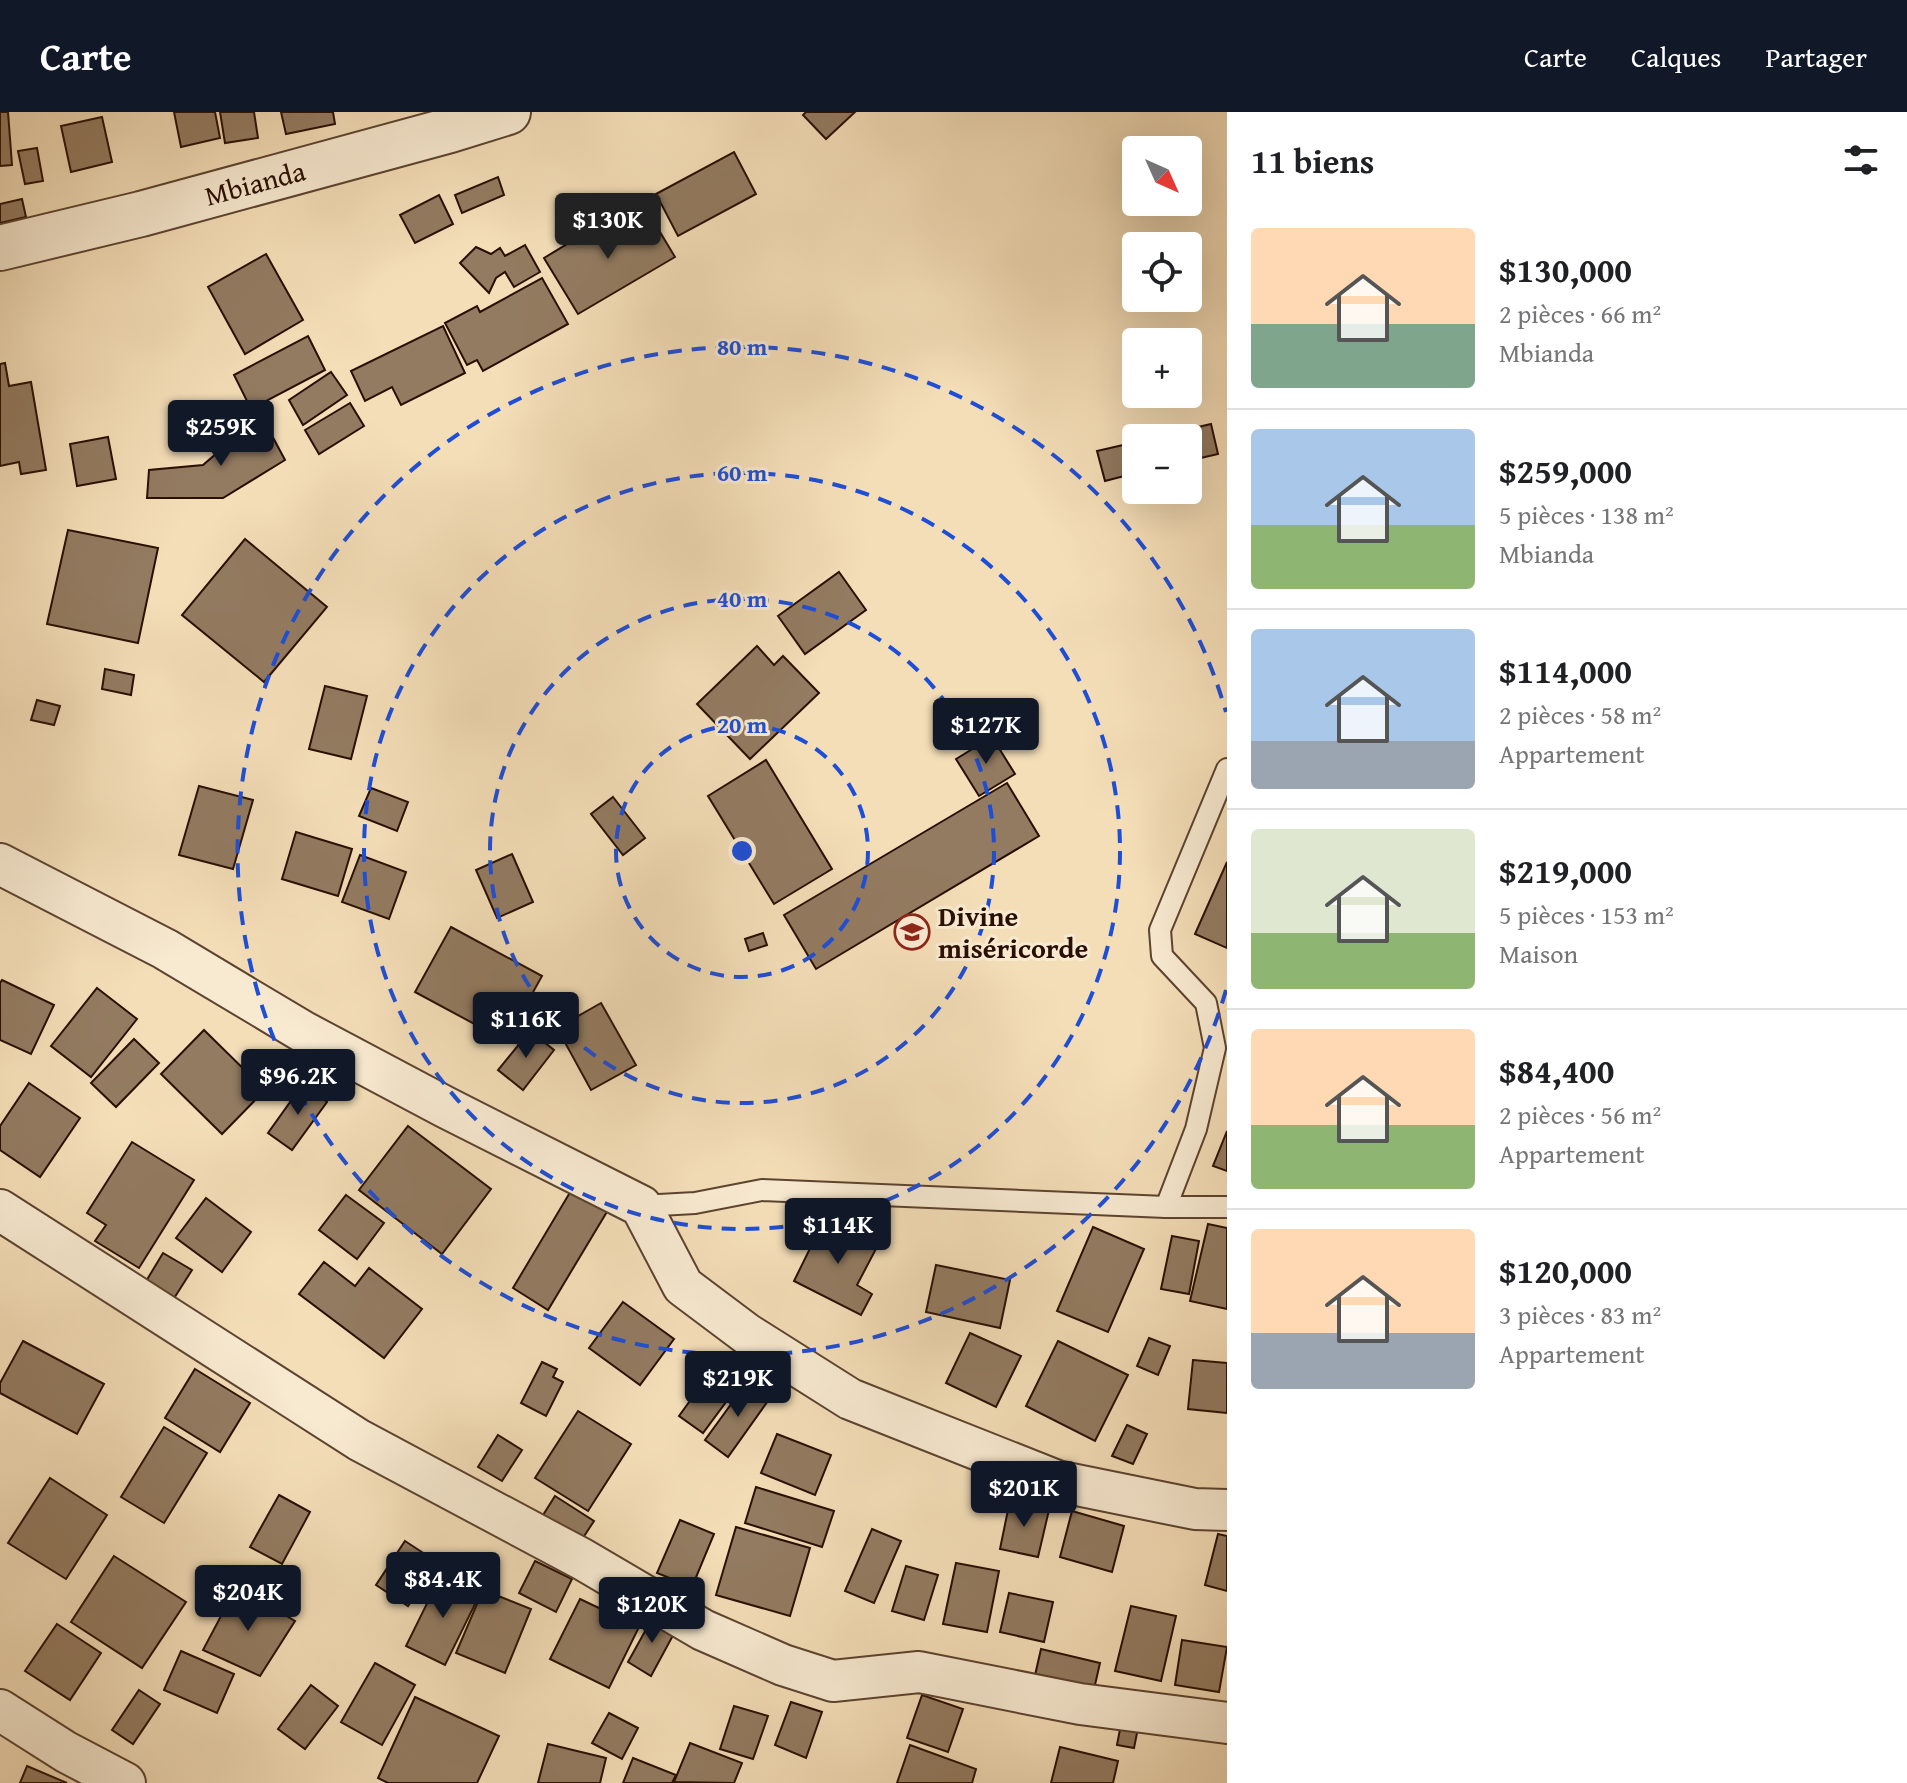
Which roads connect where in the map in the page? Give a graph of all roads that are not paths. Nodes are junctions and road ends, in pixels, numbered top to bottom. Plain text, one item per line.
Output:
1 (508, 112) edge
2 (0, 248) edge
3 (1227, 769) edge
4 (0, 864) edge
5 (641, 1206) junction
6 (1166, 1207) junction
7 (1227, 1207) edge
8 (0, 1210) edge
9 (1227, 1510) edge
10 (0, 1710) edge
11 (1227, 1723) edge
12 (125, 1783) edge

1 - 2 street, Mbianda
3 - 6 lane
4 - 5 street
5 - 6 lane
5 - 9 street
6 - 7 lane
8 - 11 street
10 - 12 street

